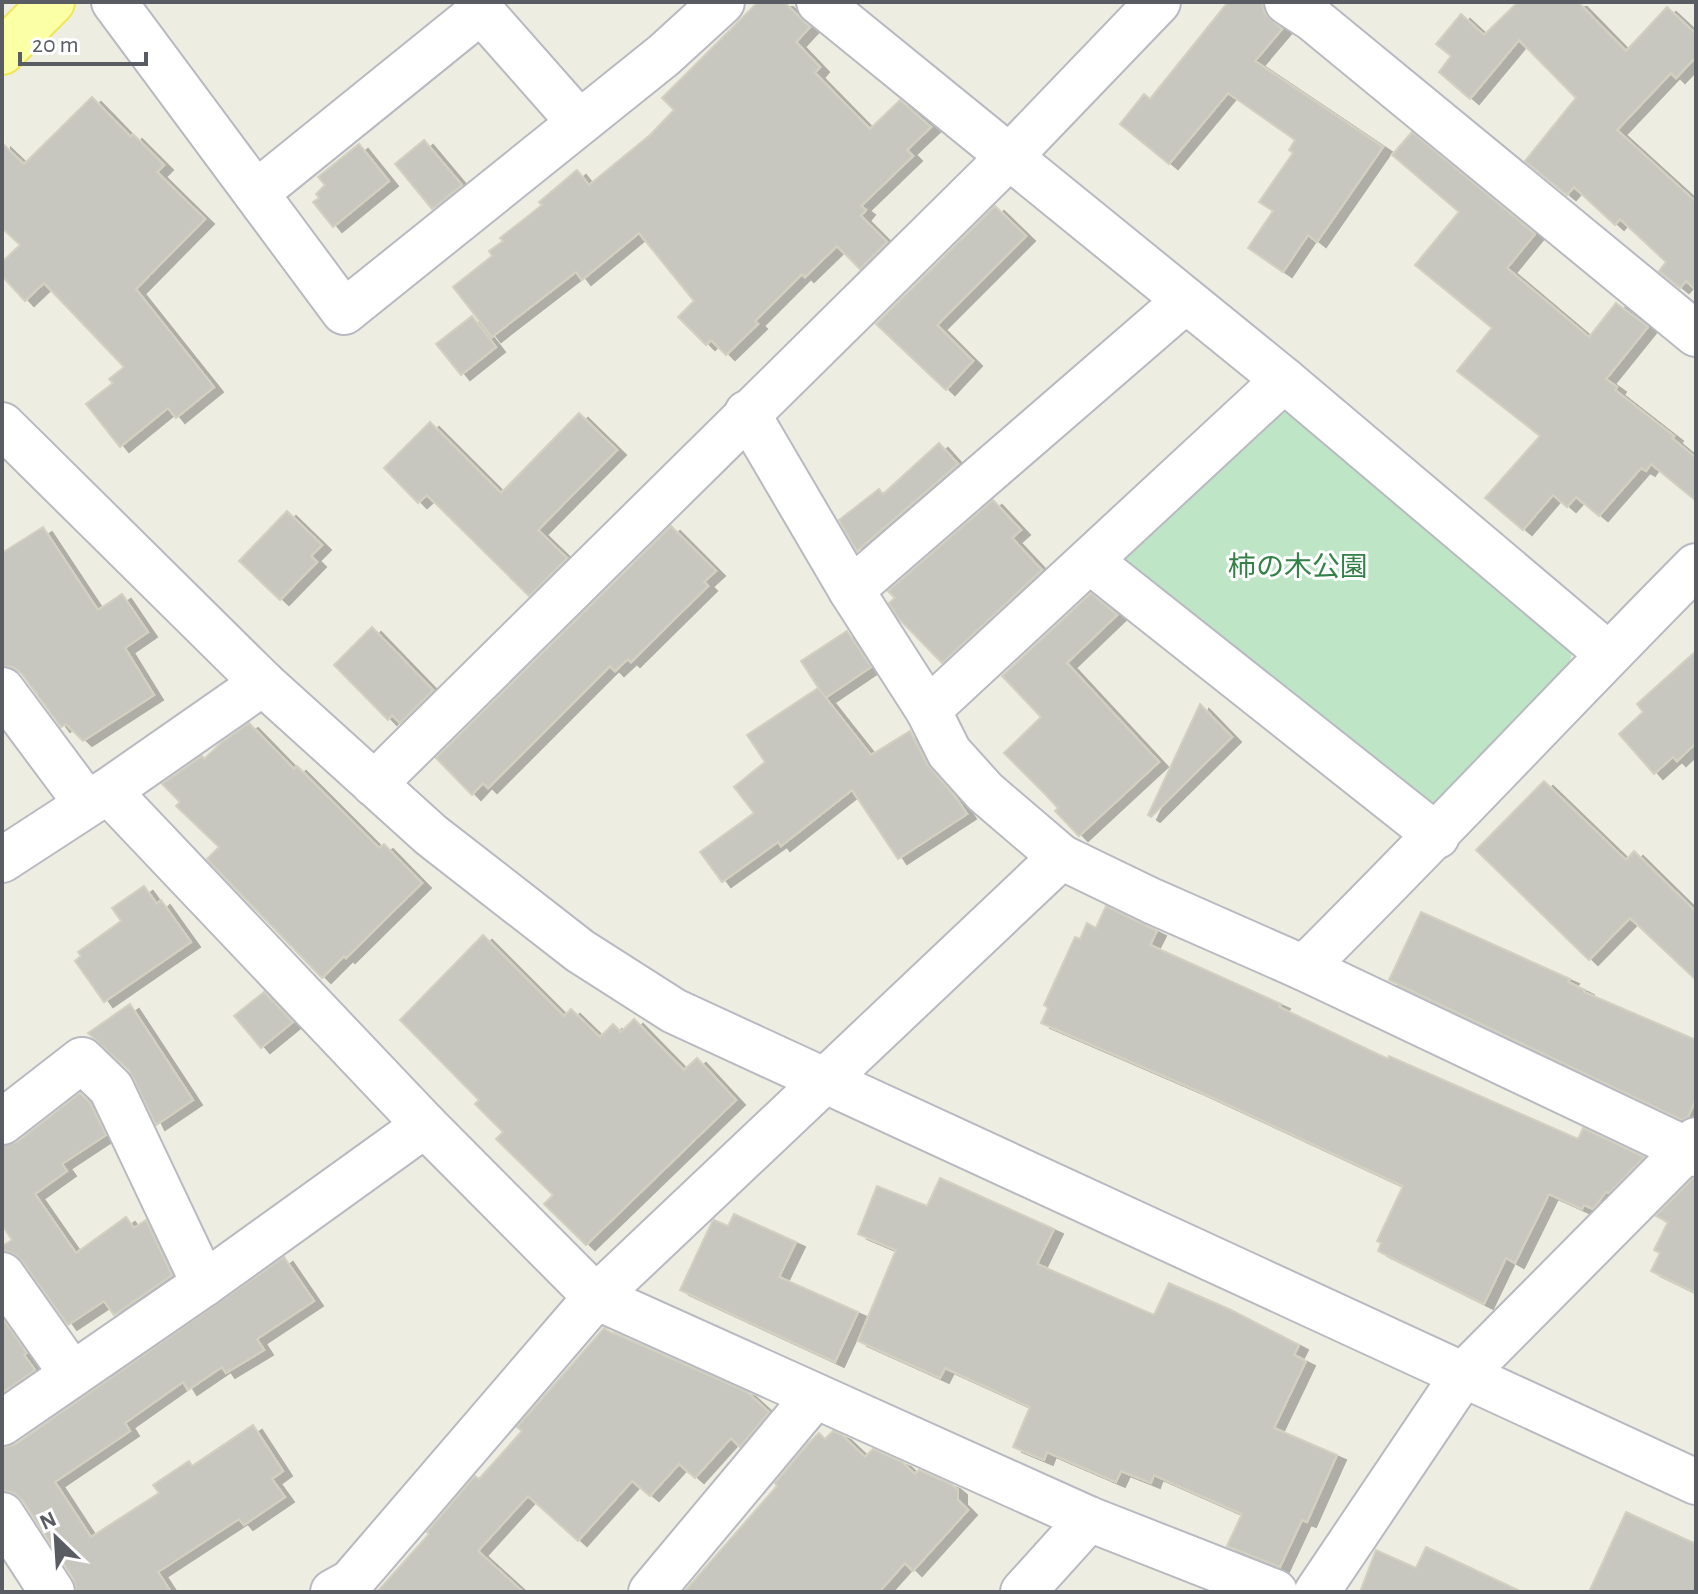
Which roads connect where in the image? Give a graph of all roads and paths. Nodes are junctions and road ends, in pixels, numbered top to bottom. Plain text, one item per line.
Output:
1 (52, 2) edge
2 (114, 2) edge
3 (722, 2) edge
4 (819, 2) edge
5 (1158, 2) edge
6 (1287, 2) edge
7 (2, 52) edge
8 (579, 122) junction
9 (1011, 155) junction
10 (256, 193) junction
11 (1185, 301) junction
12 (1692, 322) edge
13 (1284, 380) junction
14 (747, 413) junction
15 (2, 425) edge
16 (1090, 561) junction
17 (1696, 566) edge
18 (851, 590) junction
19 (1608, 654) junction
20 (263, 683) junction
21 (2, 690) edge
22 (928, 710) junction
23 (374, 784) junction
24 (98, 798) junction
25 (1437, 836) junction
26 (1061, 857) junction
27 (2, 860) edge
28 (1304, 968) junction
29 (826, 1081) junction
30 (2, 1122) edge
31 (425, 1125) junction
32 (1693, 1148) edge
33 (2, 1275) edge
34 (204, 1284) junction
35 (596, 1297) junction
36 (72, 1374) junction
37 (1463, 1375) junction
38 (815, 1396) junction
39 (2, 1423) edge
40 (1696, 1482) edge
41 (2, 1515) edge
42 (1089, 1519) junction
43 (52, 1592) edge
44 (333, 1592) edge
45 (651, 1592) edge
46 (1023, 1592) edge
47 (1275, 1592) edge
48 (1317, 1592) edge

1 - 7 main road
2 - 10 street
3 - 8 street
4 - 9 street
5 - 9 street
6 - 12 street
8 - 10 street
8 - 10 street
9 - 11 street
9 - 14 street
11 - 13 street
11 - 18 street
13 - 16 street
13 - 19 street
14 - 18 street
14 - 23 street
15 - 20 street
16 - 22 street
16 - 25 street
17 - 19 street
18 - 22 street
19 - 25 street
20 - 23 street
20 - 24 street
21 - 24 street
22 - 26 street
23 - 29 street
24 - 27 street
24 - 31 street
25 - 28 street
26 - 28 street
26 - 29 street
28 - 32 street
29 - 35 street
29 - 37 street
30 - 34 street
31 - 34 street
31 - 35 street
32 - 37 street
33 - 36 street
34 - 36 street
35 - 38 street
35 - 44 street
36 - 39 street
37 - 40 street
37 - 48 street
38 - 42 street
38 - 45 street
41 - 43 street
42 - 46 street
42 - 47 street

